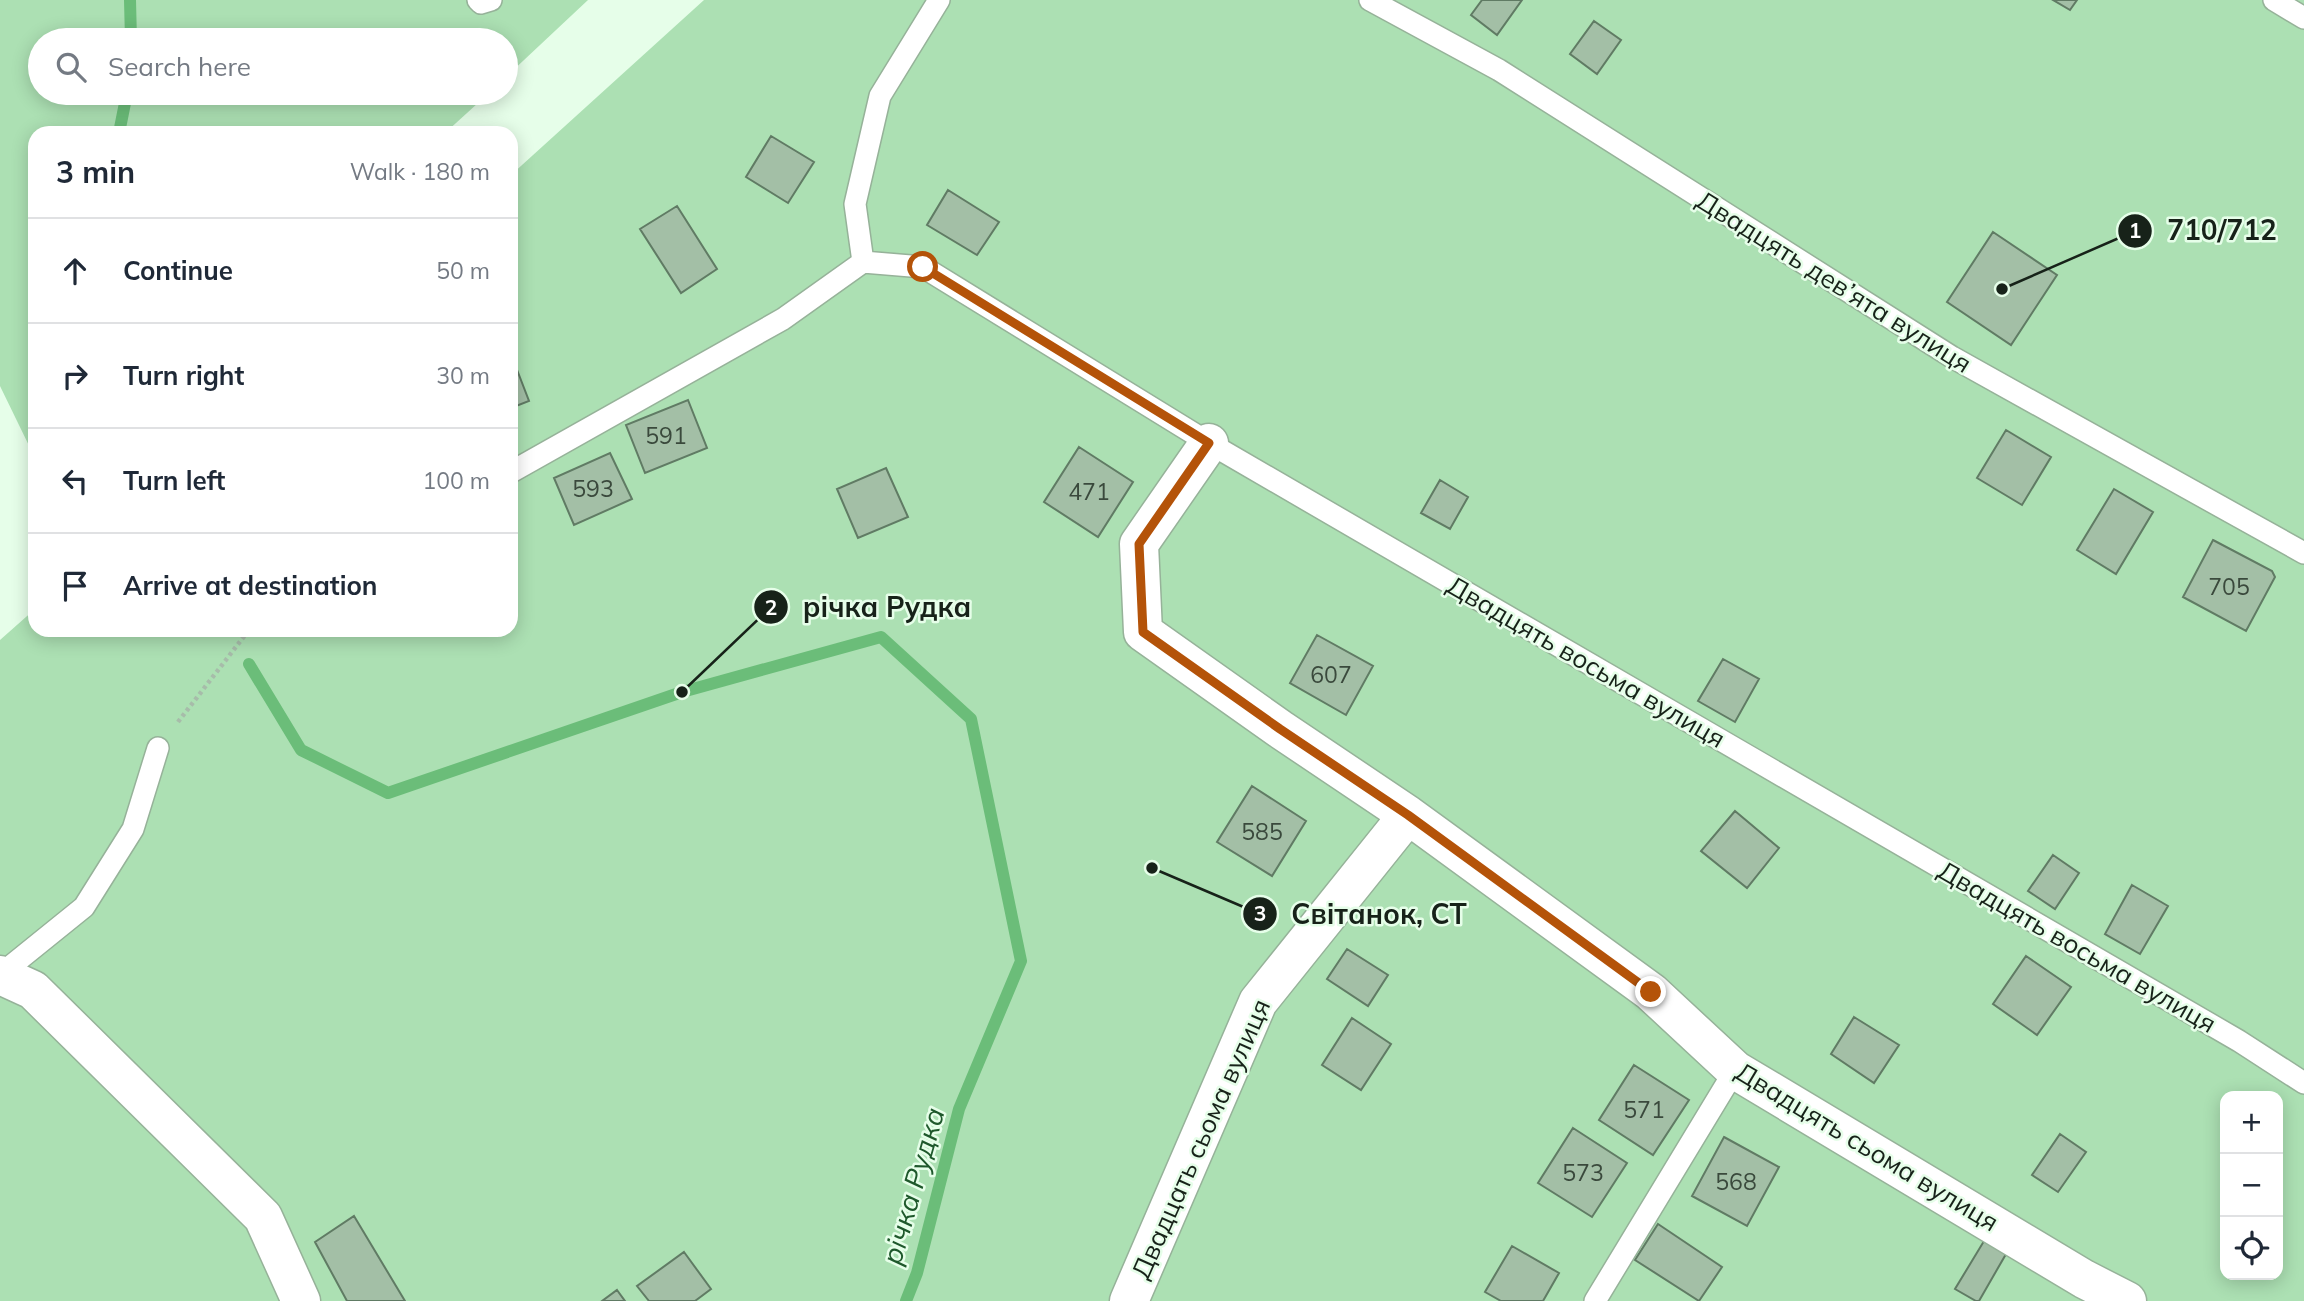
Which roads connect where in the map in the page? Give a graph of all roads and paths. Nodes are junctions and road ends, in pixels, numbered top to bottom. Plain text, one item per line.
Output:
1 (478, 0) edge
2 (491, 0) edge
3 (939, 0) edge
4 (1370, 0) edge
5 (2274, 0) edge
6 (2304, 18) edge
7 (863, 262) junction
8 (1209, 443) junction
9 (518, 468) edge
10 (2304, 553) edge
11 (244, 637) edge
12 (158, 748) joint
13 (1408, 815) junction
14 (0, 974) edge
15 (1735, 1070) junction
16 (2304, 1083) edge
17 (2078, 1290) edge
18 (301, 1301) edge
19 (1129, 1301) edge
20 (1595, 1301) edge
21 (2127, 1301) edge

1 - 2 lane
3 - 7 lane
4 - 10 lane, Двадцять дев’ята вулиця
5 - 6 lane
7 - 8 lane, Двадцять восьма вулиця
7 - 9 lane
8 - 13 street, Двадцять сьома вулиця
8 - 16 lane, Двадцять восьма вулиця
11 - 12 path
12 - 14 lane
13 - 15 street, Двадцять сьома вулиця
13 - 19 street, Двадцать сьома вулиця
14 - 18 street
15 - 17 street, Двадцять сьома вулиця
15 - 20 lane
17 - 21 street, Двадцять сьома вулиця

